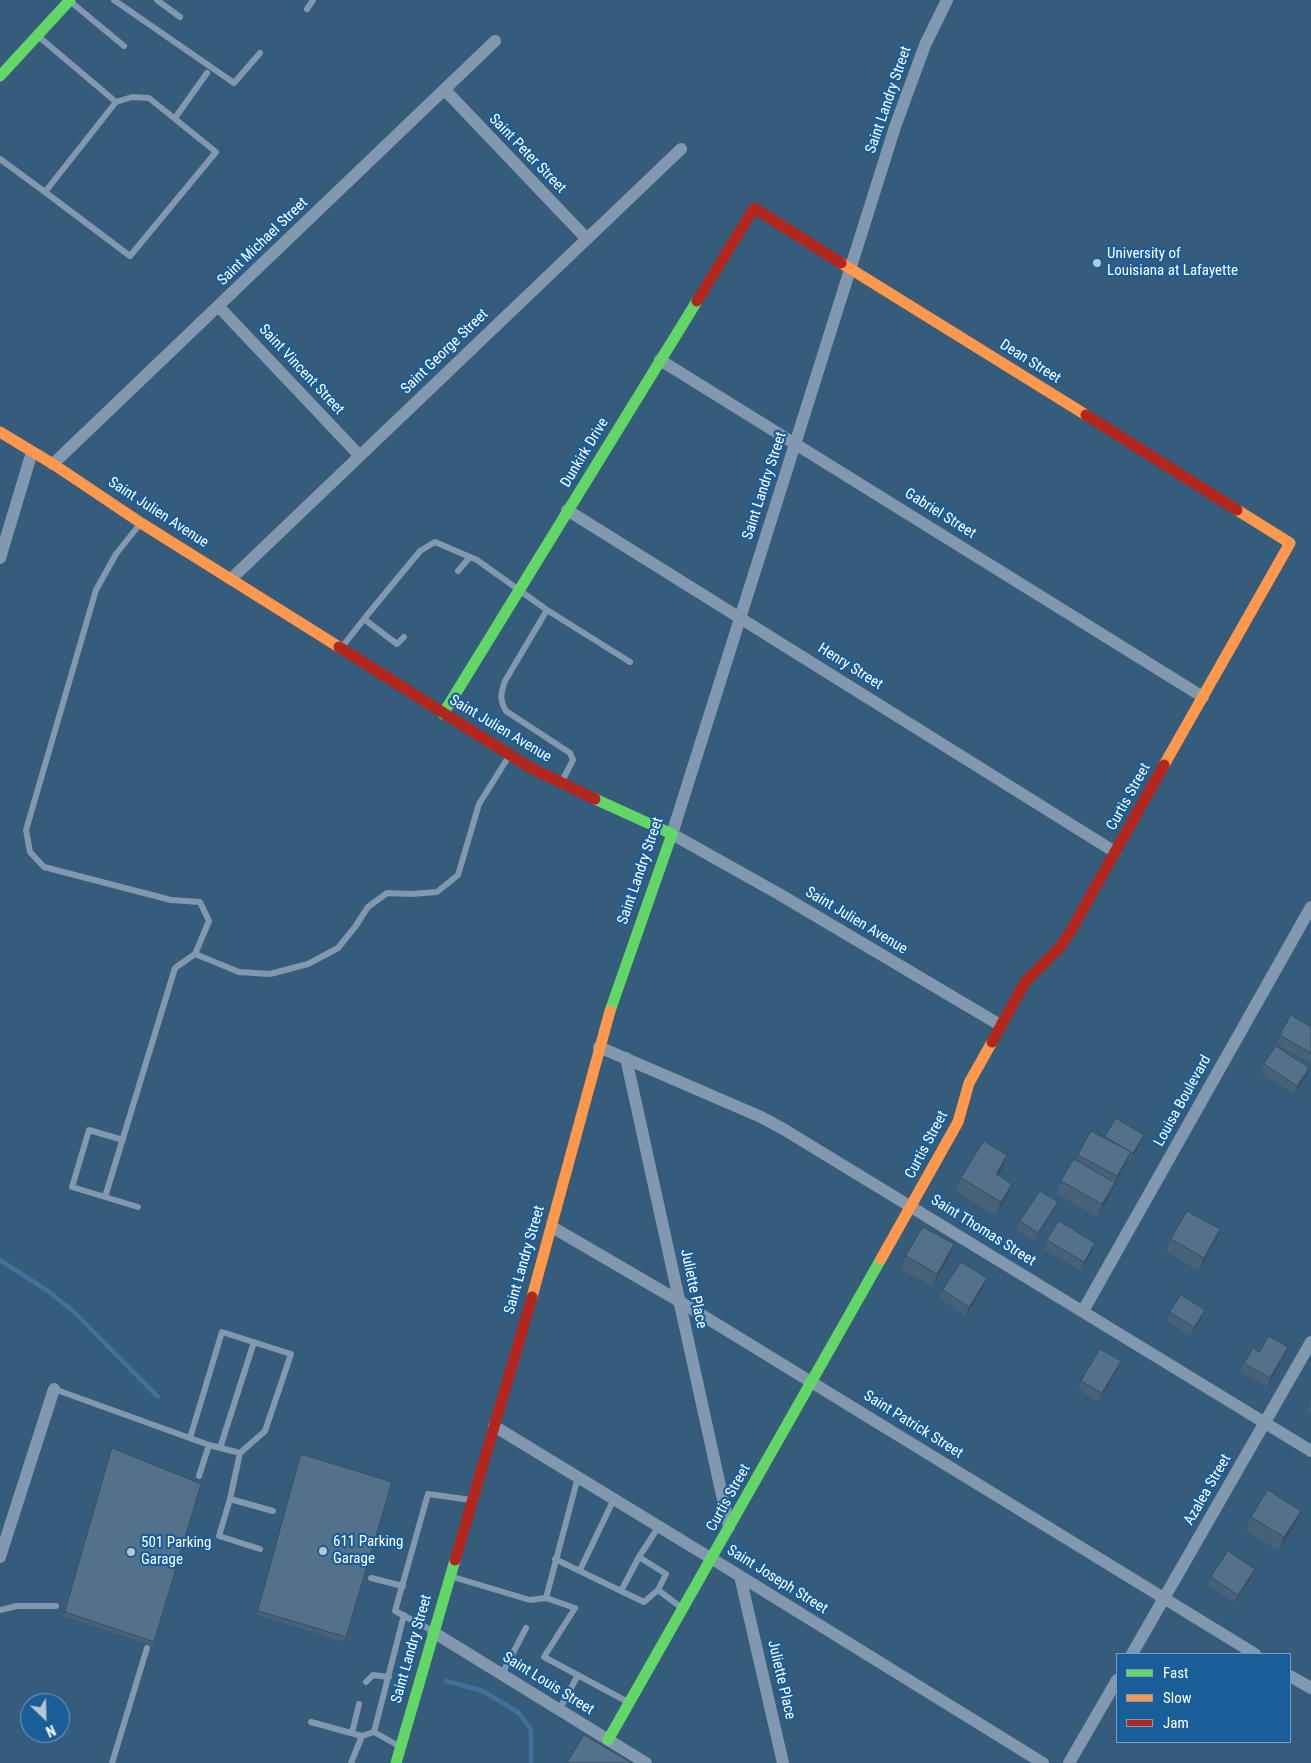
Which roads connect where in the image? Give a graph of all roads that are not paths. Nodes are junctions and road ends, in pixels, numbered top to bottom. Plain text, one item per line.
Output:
1 (70, 0) edge
2 (114, 0) edge
3 (157, 0) edge
4 (313, 0) edge
5 (947, 0) edge
6 (307, 9) dead end
7 (180, 17) dead end
8 (37, 35) junction
9 (495, 41) dead end
10 (124, 46) dead end
11 (260, 53) dead end
12 (207, 73) dead end
13 (0, 76) edge
14 (445, 90) junction
15 (116, 102) junction
16 (175, 118) junction
17 (681, 149) dead end
18 (0, 159) edge
19 (45, 192) junction
20 (754, 208) joint
21 (586, 240) junction
22 (851, 269) junction
23 (219, 307) junction
24 (660, 360) junction
25 (0, 432) edge
26 (796, 444) junction
27 (32, 452) junction
28 (359, 455) junction
29 (53, 464) junction
30 (567, 510) junction
31 (141, 523) junction
32 (1290, 543) joint
33 (470, 557) junction
34 (0, 558) edge
35 (458, 571) dead end
36 (231, 579) junction
37 (518, 591) junction
38 (547, 610) junction
39 (740, 617) junction
40 (364, 619) junction
41 (404, 637) dead end
42 (341, 648) junction
43 (630, 662) dead end
44 (1203, 697) junction
45 (443, 714) junction
46 (510, 755) junction
47 (561, 783) junction
48 (672, 834) junction
49 (1116, 852) junction
50 (1311, 907) edge
51 (195, 954) junction
52 (1000, 1025) junction
53 (600, 1047) junction
54 (626, 1058) junction
55 (123, 1140) junction
56 (105, 1197) junction
57 (912, 1206) junction
58 (138, 1207) dead end
59 (552, 1228) junction
60 (679, 1302) junction
61 (1083, 1311) junction
62 (254, 1342) junction
63 (1311, 1342) edge
64 (812, 1382) junction
65 (54, 1389) joint
66 (1265, 1423) junction
67 (494, 1426) junction
68 (190, 1438) junction
69 (209, 1445) junction
70 (220, 1448) junction
71 (1311, 1451) edge
72 (240, 1453) junction
73 (199, 1476) dead end
74 (578, 1477) junction
75 (230, 1499) junction
76 (614, 1499) junction
77 (472, 1500) junction
78 (273, 1511) dead end
79 (659, 1526) junction
80 (729, 1527) junction
81 (260, 1549) dead end
82 (0, 1557) edge
83 (639, 1558) junction
84 (555, 1559) junction
85 (712, 1559) junction
86 (580, 1570) junction
87 (450, 1576) junction
88 (740, 1576) junction
89 (371, 1578) dead end
90 (402, 1586) junction
91 (658, 1590) junction
92 (621, 1591) junction
93 (546, 1598) junction
94 (1164, 1599) junction
95 (56, 1606) dead end
96 (684, 1609) junction
97 (0, 1610) edge
98 (404, 1615) junction
99 (526, 1628) dead end
100 (433, 1632) junction
101 (147, 1648) dead end
102 (1133, 1653) edge
103 (1253, 1653) edge
104 (502, 1674) junction
105 (578, 1675) junction
106 (389, 1677) junction
107 (1291, 1677) edge
108 (366, 1682) dead end
109 (1116, 1682) edge
110 (1311, 1688) edge
111 (629, 1703) junction
112 (360, 1704) dead end
113 (559, 1710) junction
114 (311, 1722) dead end
115 (374, 1732) junction
116 (352, 1733) junction
117 (362, 1736) junction
118 (608, 1740) junction
119 (401, 1747) junction
120 (112, 1763) edge
121 (351, 1763) edge
122 (396, 1763) edge
123 (646, 1763) edge
124 (783, 1763) edge
125 (1043, 1763) edge
126 (1069, 1763) edge

1 - 8 street
1 - 10 lane
2 - 11 lane
3 - 7 lane
4 - 6 lane
5 - 22 street, Saint Landry Street
8 - 13 street
8 - 15 lane
9 - 14 street, Saint Michael Street
12 - 16 lane
14 - 21 street, Saint Peter Street
14 - 23 street, Saint Michael Street
15 - 16 lane
15 - 19 lane
16 - 19 lane
17 - 21 street, Saint George Street
18 - 19 lane
20 - 22 street, Dean Street
20 - 24 street, Dunkirk Drive
21 - 28 street, Saint George Street
22 - 26 street, Saint Landry Street
22 - 32 street, Dean Street
23 - 28 street, Saint Vincent Street
23 - 29 street, Saint Michael Street
24 - 26 street, Gabriel Street
24 - 30 street, Dunkirk Drive
25 - 27 street, Saint Julien Avenue
26 - 39 street, Saint Landry Street
26 - 44 street, Gabriel Street
27 - 29 street, Saint Julien Avenue
27 - 34 street
28 - 36 street, Saint George Street
29 - 31 street, Saint Julien Avenue
30 - 37 street, Dunkirk Drive
30 - 39 street, Henry Street
31 - 36 street, Saint Julien Avenue
31 - 51 lane
32 - 44 street, Curtis Street
33 - 35 lane
33 - 37 lane
33 - 40 lane
36 - 42 street, Saint Julien Avenue
37 - 38 lane
37 - 45 street, Dunkirk Drive
38 - 43 lane
38 - 47 lane
39 - 48 street, Saint Landry Street
39 - 49 street, Henry Street
40 - 41 lane
40 - 42 lane
42 - 45 street, Saint Julien Avenue
44 - 49 street, Curtis Street
45 - 46 street, Saint Julien Avenue
46 - 47 street, Saint Julien Avenue
46 - 51 lane
47 - 48 street, Saint Julien Avenue
48 - 52 street, Saint Julien Avenue
48 - 53 street, Saint Landry Street
49 - 52 street, Curtis Street
50 - 61 street, Louisa Boulevard
51 - 55 lane
52 - 57 street, Curtis Street
53 - 54 street, Saint Thomas Street
53 - 59 street, Saint Landry Street
54 - 57 street, Saint Thomas Street
54 - 60 street, Juliette Place
55 - 56 lane
55 - 56 lane
56 - 58 lane
57 - 61 street, Saint Thomas Street
57 - 64 street, Curtis Street
59 - 60 street, Saint Patrick Street
59 - 67 street, Saint Landry Street
60 - 64 street, Saint Patrick Street
60 - 80 street, Juliette Place
61 - 66 street, Saint Thomas Street
62 - 68 lane
62 - 70 lane
62 - 72 lane
63 - 66 street, Azalea Street
64 - 80 street, Curtis Street
64 - 94 street, Saint Patrick Street
65 - 68 lane
65 - 82 street
66 - 71 street, Saint Thomas Street
66 - 94 street, Azalea Street
67 - 74 street, Saint Joseph Street
67 - 77 street, Saint Landry Street
68 - 69 lane
69 - 70 lane
69 - 73 lane
70 - 72 lane
72 - 75 lane
74 - 76 street, Saint Joseph Street
74 - 84 lane
75 - 78 lane
75 - 81 lane
76 - 79 street, Saint Joseph Street
76 - 86 lane
77 - 87 street, Saint Landry Street
77 - 90 lane
79 - 83 lane
79 - 85 street, Saint Joseph Street
80 - 85 street, Curtis Street
83 - 91 lane
83 - 92 lane
84 - 86 lane
84 - 93 lane
85 - 88 street, Saint Joseph Street
85 - 96 street, Curtis Street
86 - 92 lane
87 - 93 lane
87 - 100 street, Saint Landry Street
88 - 124 street, Juliette Place
88 - 125 street, Saint Joseph Street
89 - 90 lane
90 - 98 lane
91 - 92 lane
91 - 96 lane
93 - 105 lane
94 - 102 street, Azalea Street
94 - 103 street, Saint Patrick Street
95 - 97 lane
96 - 111 street, Curtis Street
98 - 100 lane
98 - 106 lane
99 - 104 lane
100 - 104 street, Saint Louis Street
100 - 119 street, Saint Landry Street
101 - 120 lane
104 - 113 street, Saint Louis Street
105 - 111 lane
105 - 113 lane
106 - 108 lane
106 - 115 lane
107 - 110 street
109 - 126 street
111 - 118 street, Curtis Street
112 - 116 lane
113 - 118 street, Saint Louis Street
114 - 116 lane
115 - 117 lane
115 - 119 lane
116 - 117 lane
117 - 121 lane
118 - 123 street, Saint Louis Street
119 - 122 street, Saint Landry Street

